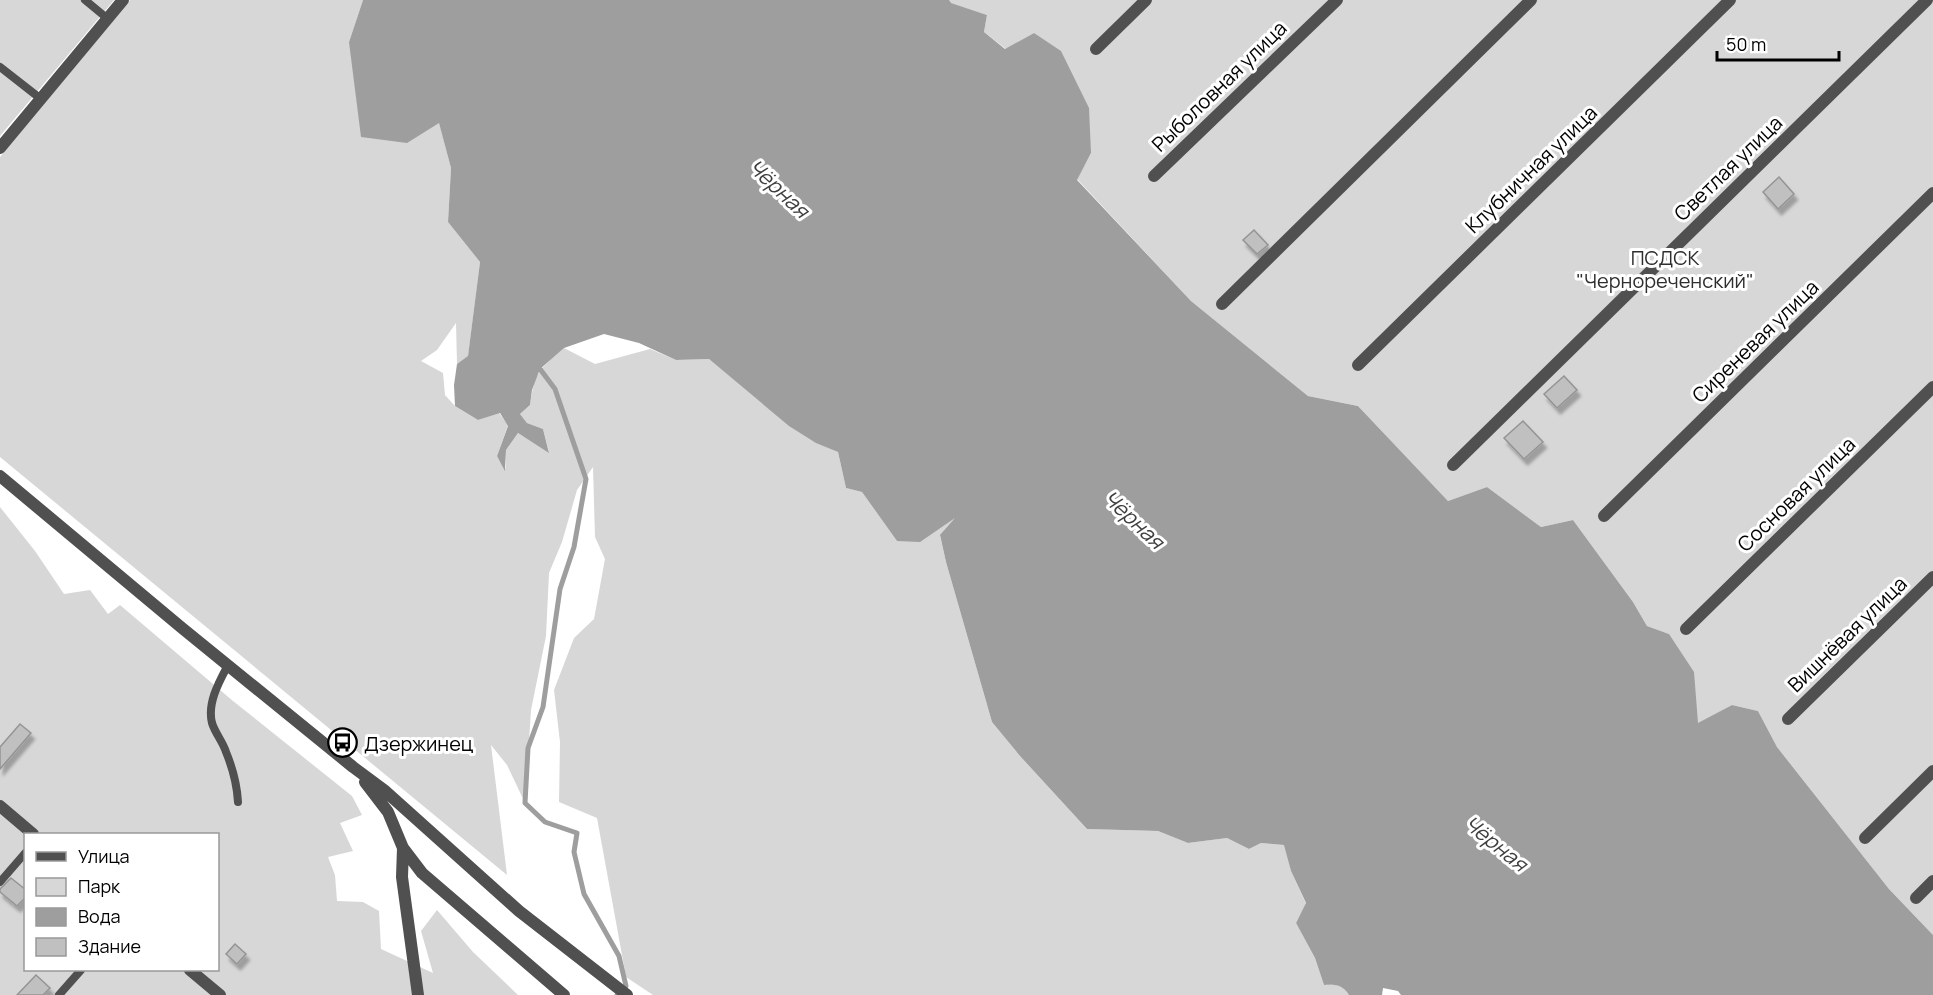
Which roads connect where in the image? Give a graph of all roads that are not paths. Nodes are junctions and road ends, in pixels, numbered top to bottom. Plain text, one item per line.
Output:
1 (85, 0) edge
2 (123, 0) edge
3 (1146, 0) edge
4 (1337, 0) edge
5 (1532, 0) edge
6 (1730, 0) edge
7 (1927, 0) edge
8 (108, 18) junction
9 (1096, 49) dead end
10 (0, 67) edge
11 (41, 99) junction
12 (0, 148) edge
13 (1154, 176) dead end
14 (1933, 193) edge
15 (1222, 304) dead end
16 (1358, 365) dead end
17 (1933, 387) edge
18 (1453, 465) dead end
19 (0, 476) edge
20 (1604, 516) dead end
21 (1933, 578) edge
22 (1686, 629) dead end
23 (228, 665) junction
24 (1788, 719) dead end
25 (353, 767) junction
26 (1933, 771) edge
27 (238, 802) dead end
28 (0, 806) edge
29 (32, 833) edge
30 (1865, 838) dead end
31 (402, 848) junction
32 (24, 854) edge
33 (1933, 881) edge
34 (0, 882) edge
35 (1916, 898) dead end
36 (79, 971) edge
37 (192, 971) edge
38 (215, 994) edge
39 (59, 995) edge
40 (418, 995) edge
41 (564, 995) edge
42 (627, 995) edge

1 - 8 lane
2 - 8 street
3 - 9 street
4 - 13 street, Рыболовная улица
5 - 15 street
6 - 16 street, Клубничная улица
7 - 18 street, Светлая улица
8 - 11 street
10 - 11 lane
11 - 12 street
14 - 20 street, Сиреневая улица
17 - 22 street, Сосновая улица
19 - 23 street
21 - 24 street, Вишнёвая улица
23 - 25 street
23 - 27 lane
25 - 31 street
25 - 42 street
26 - 30 street
28 - 29 street
31 - 40 street
31 - 41 street
32 - 34 lane
33 - 35 street
36 - 39 lane
37 - 38 street

